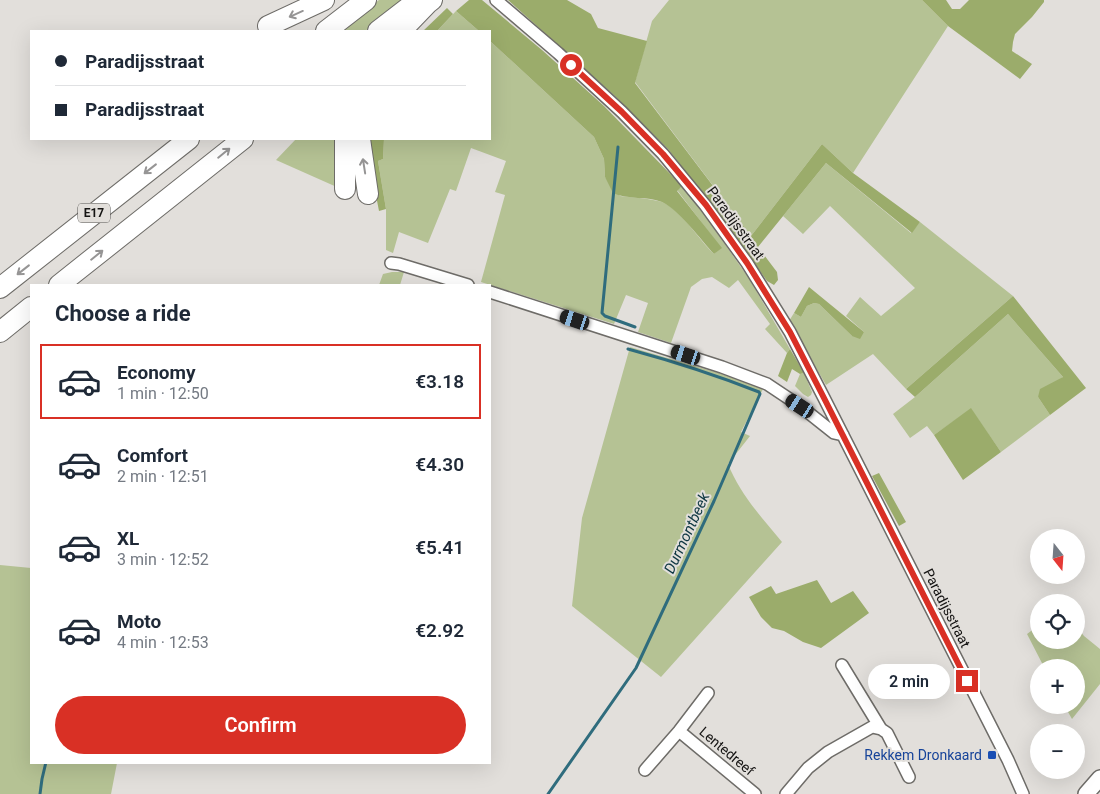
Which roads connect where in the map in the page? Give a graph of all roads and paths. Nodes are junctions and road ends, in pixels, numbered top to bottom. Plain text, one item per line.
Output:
1 (324, 0) edge
2 (366, 0) edge
3 (418, 0) edge
4 (432, 0) edge
5 (440, 0) edge
6 (496, 0) edge
7 (268, 26) dead end
8 (327, 30) edge
9 (379, 30) edge
10 (403, 30) edge
11 (412, 30) edge
12 (188, 140) edge
13 (242, 140) edge
14 (345, 140) edge
15 (360, 140) edge
16 (345, 189) dead end
17 (368, 194) dead end
18 (392, 263) dead end
19 (60, 284) edge
20 (465, 284) edge
21 (0, 288) edge
22 (491, 292) edge
23 (30, 308) edge
24 (0, 332) edge
25 (844, 435) junction
26 (842, 665) dead end
27 (708, 693) dead end
28 (881, 729) junction
29 (679, 731) junction
30 (645, 770) dead end
31 (909, 777) dead end
32 (1100, 778) edge
33 (756, 794) edge
34 (786, 794) edge
35 (1023, 794) edge
36 (1086, 794) edge

1 -> 7 highway
2 - 8 highway
3 - 9 highway
4 - 10 highway
5 - 11 highway
6 - 25 street, Paradijsstraat
12 -> 21 highway, E17
19 -> 13 highway, E17
14 - 16 highway
17 -> 15 highway
18 - 20 street
22 - 25 street
23 - 24 highway
25 - 35 street, Paradijsstraat
26 - 28 street
27 - 29 street, Lentedreef
28 - 31 street
28 - 34 street
29 - 30 street, Lentedreef
29 - 33 street, Lentedreef
32 - 36 main road

